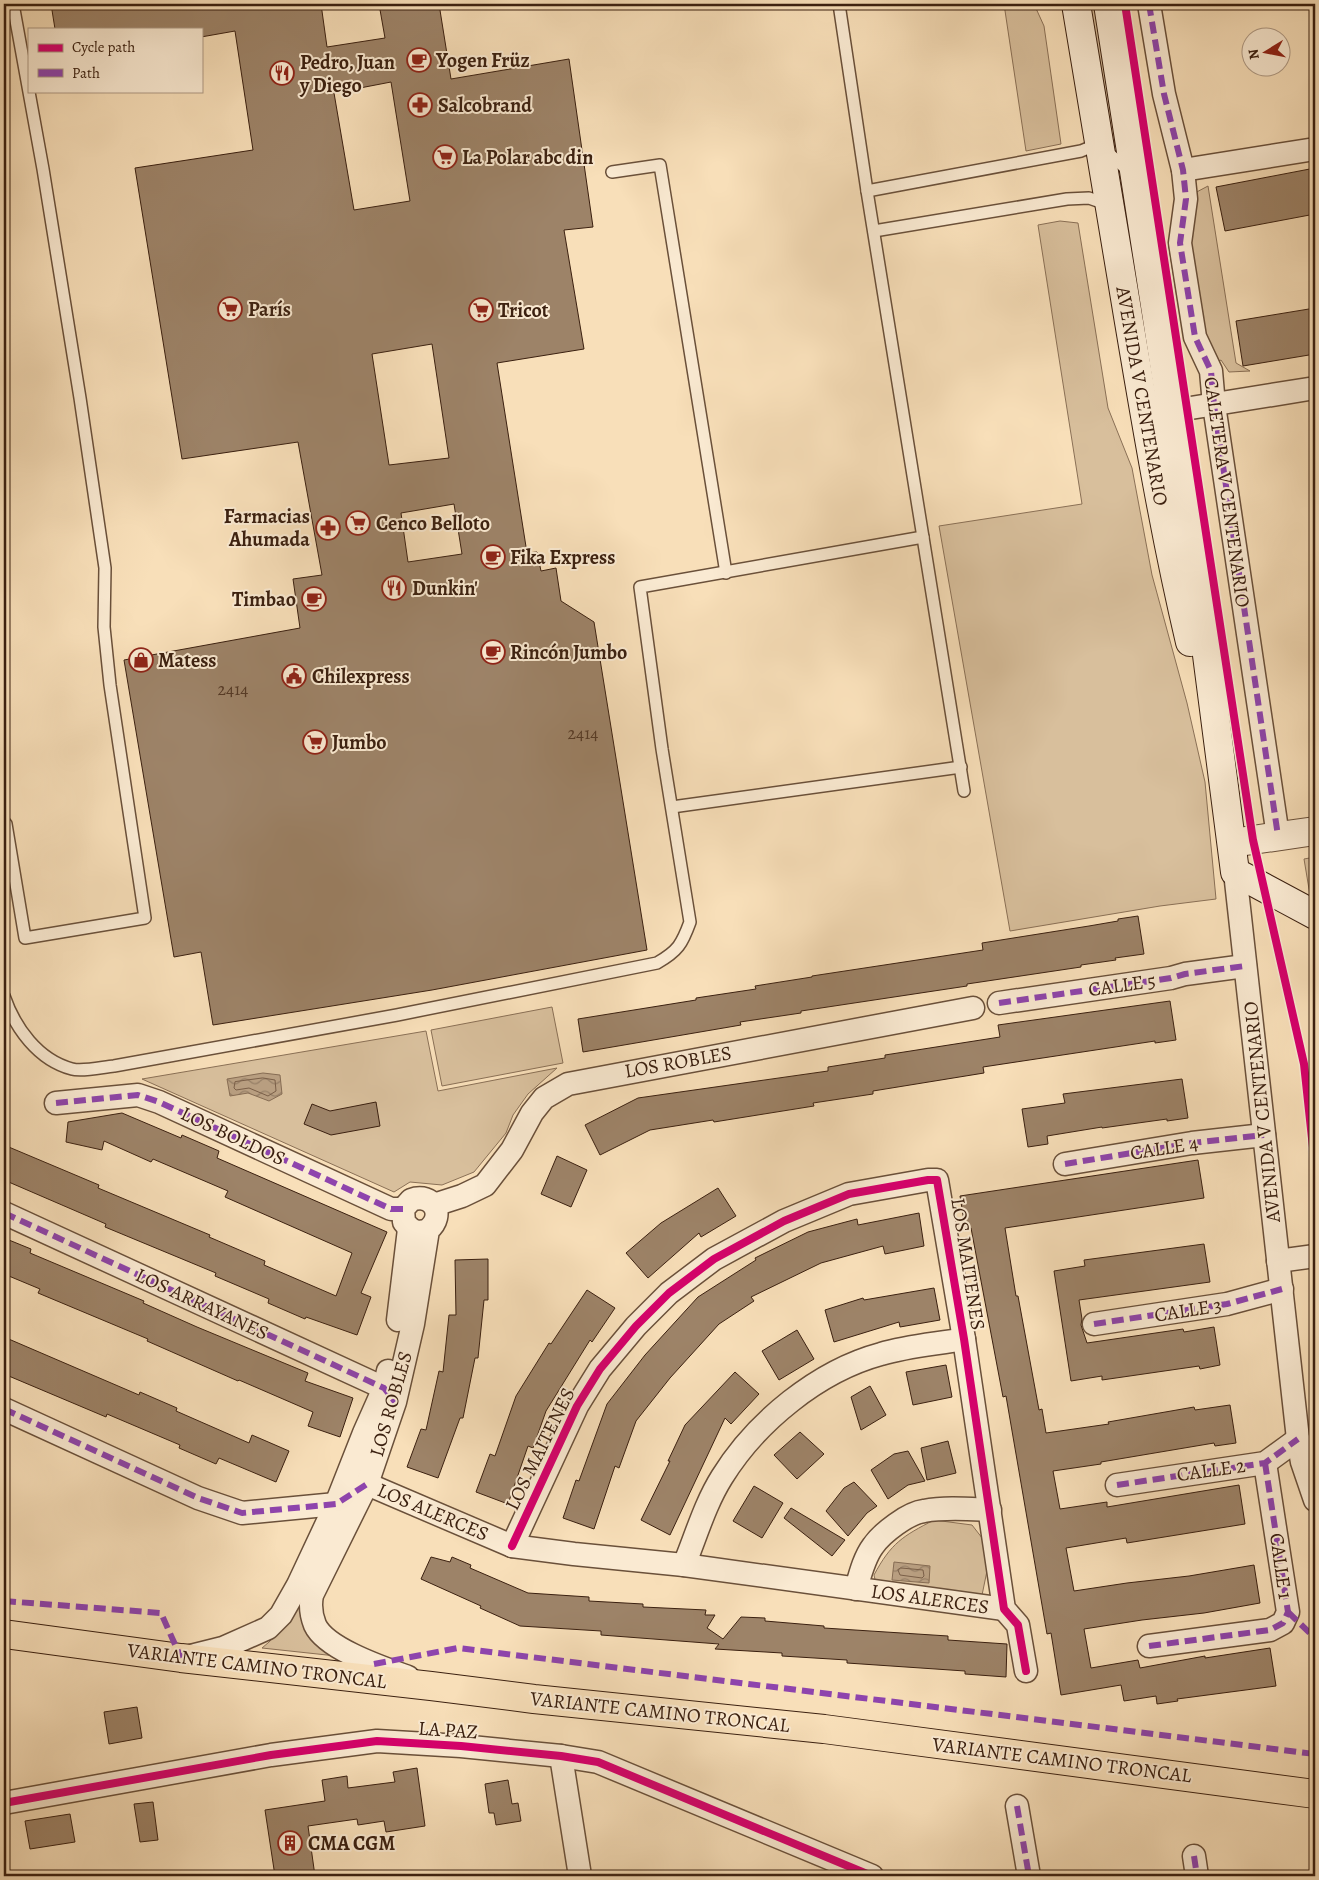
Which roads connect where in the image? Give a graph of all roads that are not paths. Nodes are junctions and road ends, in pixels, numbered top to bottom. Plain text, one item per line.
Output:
1 (13, 4) edge
2 (839, 4) edge
3 (1076, 4) edge
4 (1108, 4) edge
5 (1149, 4) edge
6 (28, 86) edge
7 (29, 92) edge
8 (1098, 144) junction
9 (1315, 149) edge
10 (1183, 170) junction
11 (612, 172) dead end
12 (1136, 178) junction
13 (867, 192) junction
14 (1109, 206) junction
15 (874, 231) junction
16 (1315, 388) edge
17 (1214, 405) junction
18 (1172, 411) junction
19 (923, 537) junction
20 (726, 573) junction
21 (961, 767) junction
22 (1224, 785) junction
23 (964, 791) dead end
24 (672, 807) junction
25 (4, 825) edge
26 (1315, 831) edge
27 (1278, 836) junction
28 (1232, 843) junction
29 (1234, 872) junction
30 (1315, 915) edge
31 (1245, 966) junction
32 (4, 996) edge
33 (999, 1003) dead end
34 (973, 1008) dead end
35 (56, 1103) dead end
36 (1264, 1135) junction
37 (1064, 1164) dead end
38 (434, 1206) junction
39 (4, 1213) edge
40 (413, 1223) junction
41 (1315, 1256) edge
42 (1278, 1261) junction
43 (1282, 1289) junction
44 (1094, 1324) dead end
45 (964, 1339) junction
46 (389, 1395) junction
47 (4, 1409) edge
48 (1298, 1439) junction
49 (1265, 1463) junction
50 (368, 1484) junction
51 (1117, 1485) dead end
52 (1315, 1500) edge
53 (336, 1504) junction
54 (990, 1510) junction
55 (512, 1546) junction
56 (684, 1565) junction
57 (856, 1589) junction
58 (305, 1590) junction
59 (1004, 1609) junction
60 (4, 1634) edge
61 (1149, 1646) dead end
62 (181, 1658) junction
63 (1026, 1671) dead end
64 (431, 1686) junction
65 (561, 1756) junction
66 (1315, 1794) edge
67 (4, 1803) edge
68 (1017, 1806) dead end
69 (580, 1876) edge
70 (872, 1876) edge
71 (1029, 1876) edge

1 - 6 lane
2 - 13 lane
3 - 8 main road, AVENIDA V CENTENARIO
4 - 12 main road, AVENIDA V CENTENARIO
5 - 10 street, CALETERA V CENTENARIO
7 - 25 lane
8 - 12 lane
8 - 13 lane
8 - 14 main road, AVENIDA V CENTENARIO
9 - 10 street
10 - 17 street, CALETERA V CENTENARIO
11 - 20 lane
12 - 18 main road, AVENIDA V CENTENARIO
13 - 15 lane
14 - 15 lane
14 - 22 main road, AVENIDA V CENTENARIO
15 - 19 lane
16 - 17 street
17 - 18 street
17 - 27 street, CALETERA V CENTENARIO
18 - 22 main road, AVENIDA V CENTENARIO
19 - 20 lane
19 - 21 lane
20 - 24 lane
21 - 23 lane
21 - 24 lane
22 - 28 main road, AVENIDA V CENTENARIO
24 - 32 lane
26 - 27 main road
27 - 28 main road
28 - 29 main road, AVENIDA V CENTENARIO
29 - 30 main road
29 - 31 street, AVENIDA V CENTENARIO
31 - 33 street, CALLE 5
31 - 36 street, AVENIDA V CENTENARIO
34 - 38 street, LOS ROBLES
35 - 40 street, LOS BOLDOS
36 - 37 street, CALLE 4
36 - 42 street, AVENIDA V CENTENARIO
38 - 40 street, LOS ROBLES
38 - 40 street
39 - 46 street, LOS ARRAYANES
40 - 46 street, LOS ROBLES
41 - 42 street
42 - 43 street, AVENIDA V CENTENARIO
43 - 44 street, CALLE 3
43 - 48 street, AVENIDA V CENTENARIO
45 - 54 street, LOS MAITENES
45 - 55 street, LOS MAITENES
45 - 56 street
46 - 50 street, LOS ROBLES
46 - 53 street, LOS ROBLES
47 - 53 street, LOS ALERCES
48 - 49 street, CALLE 2
48 - 52 street, AVENIDA V CENTENARIO
49 - 51 street, CALLE 2
49 - 61 street, CALLE 1
50 - 53 street, LOS ALERCES
50 - 55 street, LOS ALERCES
50 - 58 street, LOS ROBLES
53 - 58 street, LOS ROBLES
54 - 57 street, LOS ALERCES
54 - 59 street, LOS MAITENES
55 - 56 street, LOS ALERCES
56 - 57 street, LOS ALERCES
57 - 59 street, LOS ALERCES
58 - 62 street, LOS ROBLES
58 - 64 street, LOS ROBLES
59 - 63 street, LOS MAITENES
60 - 62 main road, VARIANTE CAMINO TRONCAL
62 - 64 main road, VARIANTE CAMINO TRONCAL
64 - 66 main road, VARIANTE CAMINO TRONCAL
65 - 67 street, LA PAZ
65 - 69 street
65 - 70 street, LA PAZ
68 - 71 street

